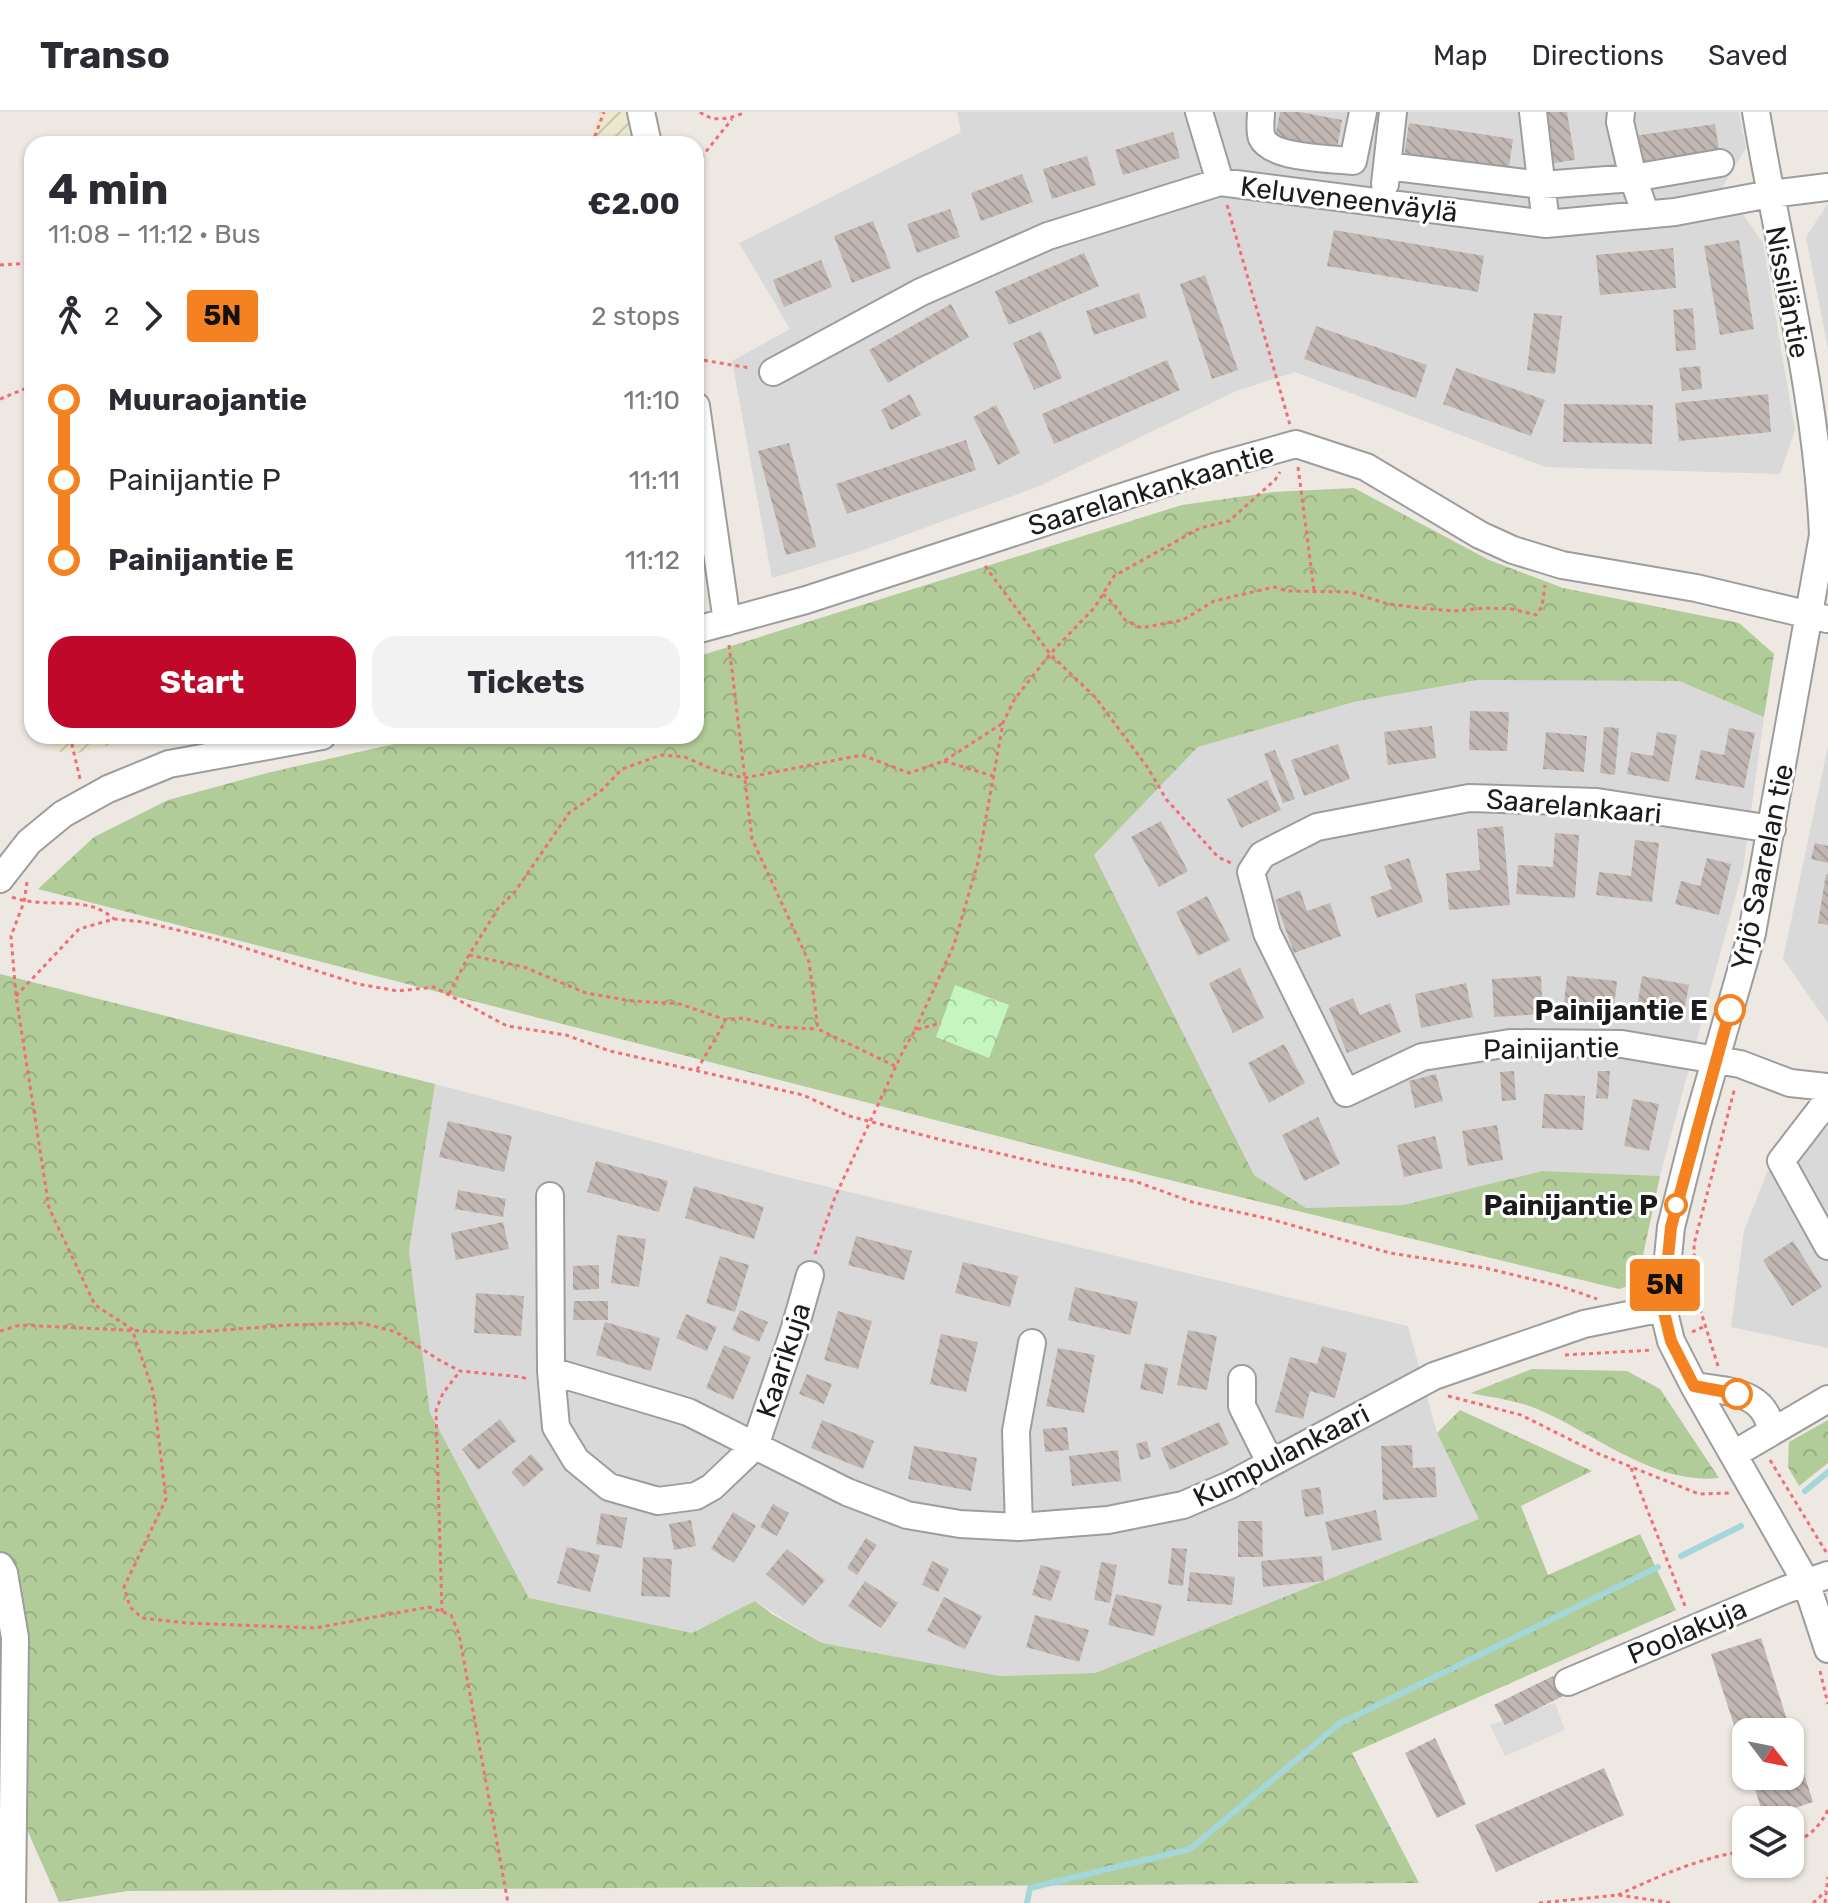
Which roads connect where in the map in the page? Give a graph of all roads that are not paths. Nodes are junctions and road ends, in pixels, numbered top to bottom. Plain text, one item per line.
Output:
1 (641, 112) edge
2 (1199, 112) edge
3 (1261, 112) edge
4 (1363, 112) edge
5 (1393, 112) edge
6 (1533, 112) edge
7 (1621, 112) edge
8 (1756, 112) edge
9 (646, 136) edge
10 (1284, 153) junction
11 (1353, 161) junction
12 (1720, 163) dead end
13 (1387, 166) junction
14 (1633, 178) junction
15 (1220, 182) junction
16 (1542, 185) junction
17 (1828, 187) edge
18 (1279, 190) junction
19 (1770, 194) junction
20 (1346, 198) junction
21 (1383, 203) junction
22 (1646, 215) junction
23 (1546, 224) junction
24 (773, 372) road end
25 (704, 462) edge
26 (1820, 617) edge
27 (727, 622) junction
28 (704, 628) edge
29 (278, 744) edge
30 (1772, 829) junction
31 (3, 887) edge
32 (1728, 1062) junction
33 (1828, 1087) edge
34 (1346, 1093) joint
35 (1828, 1100) edge
36 (550, 1196) dead end
37 (1828, 1246) edge
38 (810, 1275) road end
39 (1663, 1308) junction
40 (1032, 1343) dead end
41 (1242, 1379) dead end
42 (551, 1381) junction
43 (1694, 1386) junction
44 (1828, 1399) edge
45 (1764, 1436) junction
46 (755, 1446) junction
47 (1734, 1454) junction
48 (1270, 1462) junction
49 (1019, 1527) junction
50 (0, 1566) edge
51 (1817, 1579) edge
52 (1828, 1649) edge
53 (1568, 1682) dead end
54 (13, 1812) junction
55 (12, 1903) edge
56 (29, 1903) edge

1 - 9 street
2 - 15 street
3 - 10 street
4 - 11 street
5 - 13 street
6 - 16 street
7 - 14 street
8 - 19 street, Nissiläntie
10 - 11 street
10 - 18 street
11 - 20 street
12 - 14 street
13 - 16 street
13 - 21 street
14 - 16 street
14 - 22 street
15 - 18 street, Keluveneenväylä
15 - 24 street, Keluveneenväylä
16 - 23 street
17 - 19 street, Keluveneenväylä
18 - 20 street, Keluveneenväylä
19 - 22 street, Keluveneenväylä
19 - 26 street, Nissiläntie
20 - 21 street, Keluveneenväylä
21 - 23 street, Keluveneenväylä
22 - 23 street, Keluveneenväylä
25 - 27 street
26 - 27 street, Saarelankankaantie
26 - 30 street, Yrjö Saarelan tie
27 - 28 street, Saarelankankaantie
29 - 31 street
30 - 32 street, Yrjö Saarelan tie
30 - 34 street, Saarelankaari
32 - 33 street, Painijantie
32 - 34 street, Painijantie
32 - 39 street, Yrjö Saarelan tie
35 - 37 street
36 - 42 street
38 - 46 street, Kaarikuja
39 - 43 street, Yrjö Saarelan tie
39 - 48 street, Kumpulankaari
40 - 49 street
41 - 48 street
42 - 46 street, Kumpulankaari
42 - 46 street
43 - 45 street
43 - 47 street, Yrjö Saarelan tie
44 - 45 street
45 - 47 street
46 - 49 street, Kumpulankaari
47 - 51 street, Yrjö Saarelan tie
48 - 49 street, Kumpulankaari
50 - 54 street
51 - 52 street, Yrjö Saarelan tie
51 - 53 street, Poolakuja
54 - 55 street
54 - 56 street

